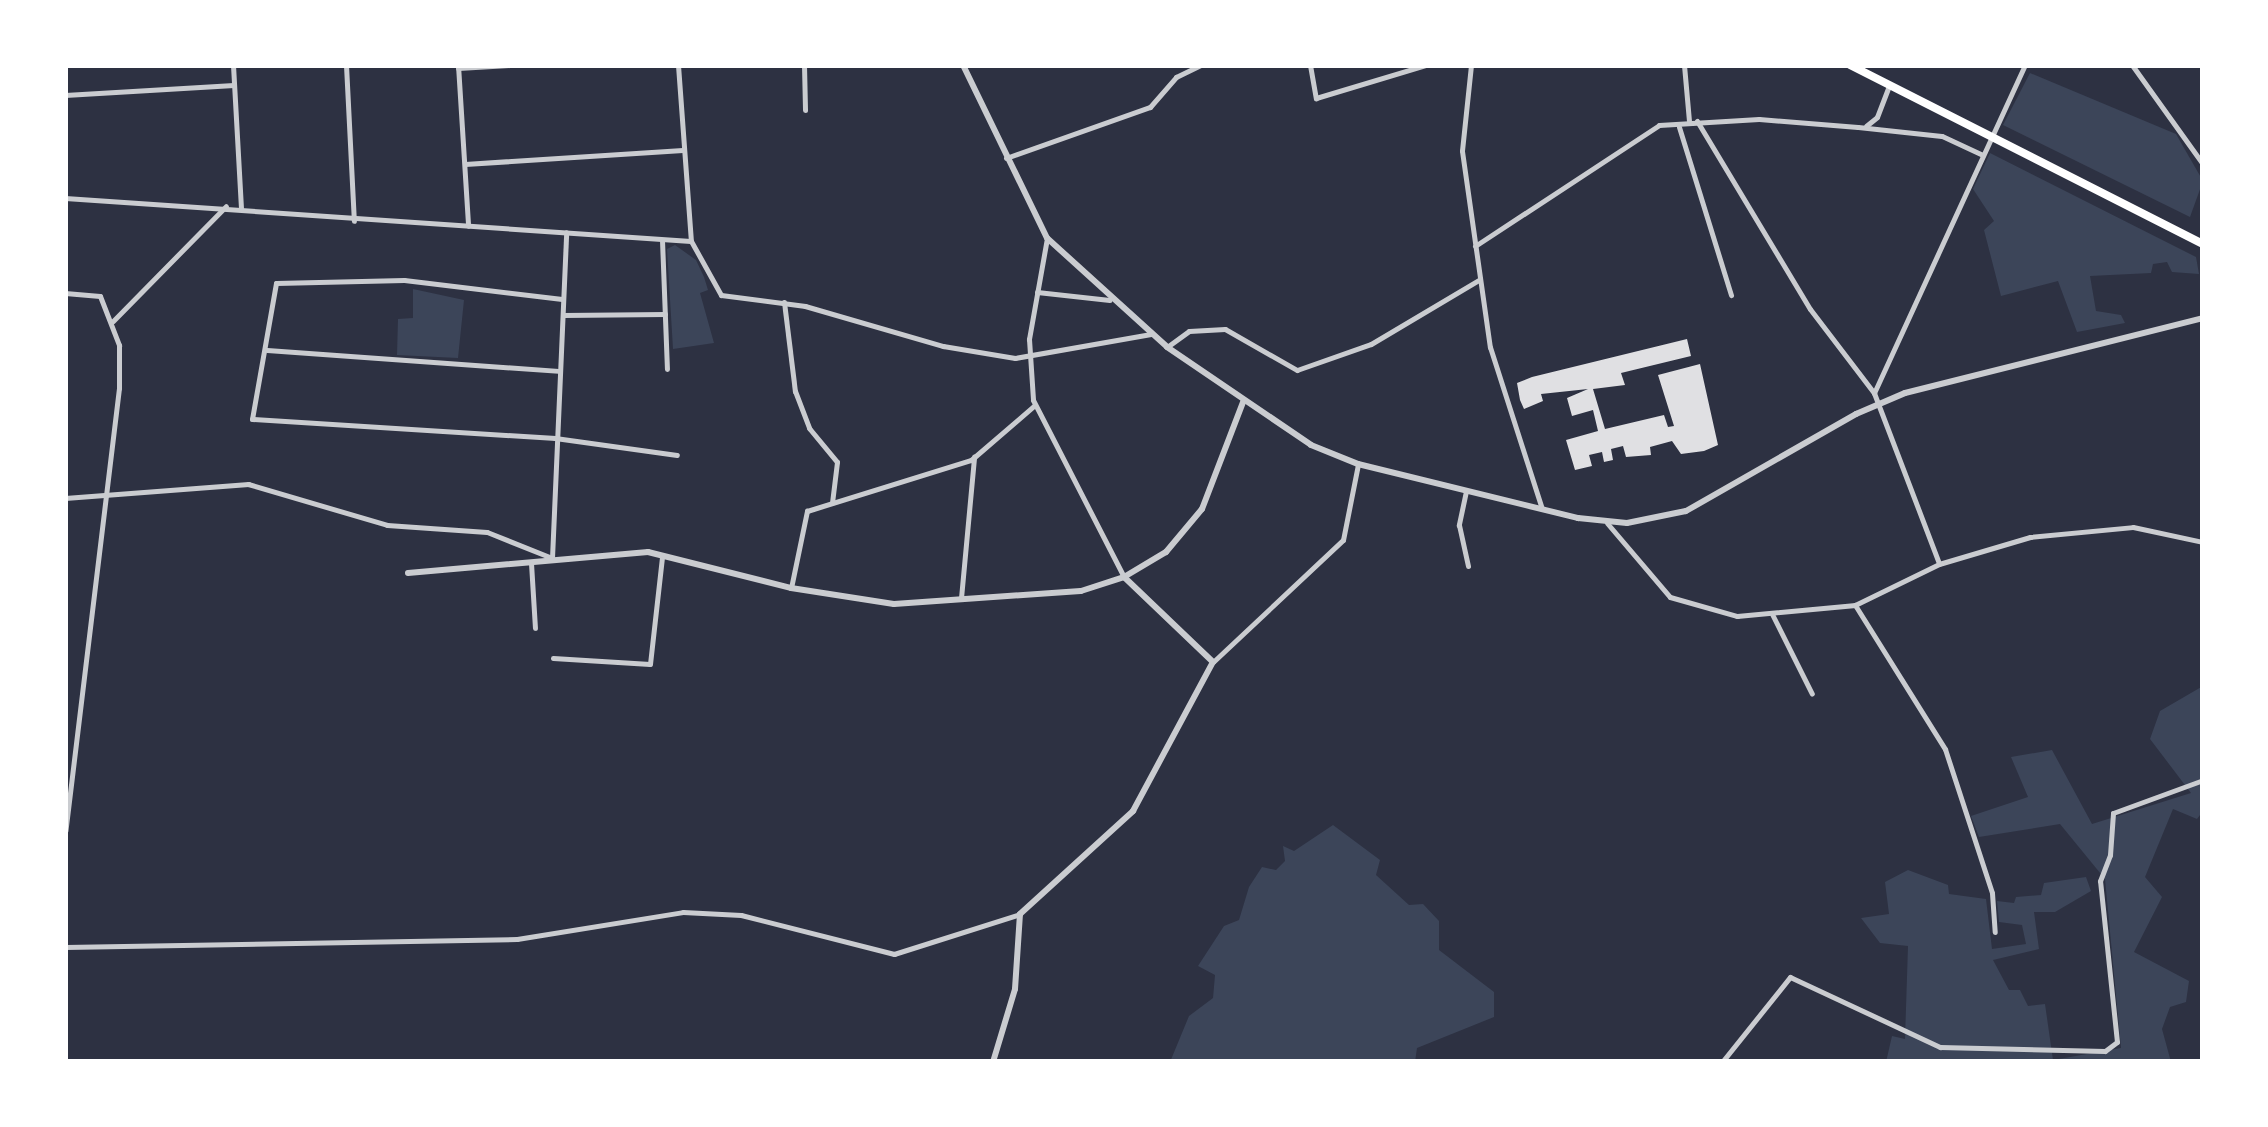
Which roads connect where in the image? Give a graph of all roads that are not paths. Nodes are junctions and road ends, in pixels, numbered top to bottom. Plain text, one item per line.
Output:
1 (233, 65) edge
2 (346, 65) edge
3 (510, 65) edge
4 (678, 65) edge
5 (804, 65) edge
6 (964, 65) edge
7 (1201, 65) edge
8 (1310, 65) edge
9 (1426, 65) edge
10 (1471, 65) edge
11 (1684, 65) edge
12 (1850, 65) edge
13 (2025, 65) edge
14 (2132, 65) edge
15 (458, 67) edge
16 (1890, 85) junction
17 (234, 86) junction
18 (65, 95) edge
19 (806, 110) dead end
20 (1693, 121) junction
21 (1679, 127) junction
22 (1863, 128) junction
23 (1991, 136) junction
24 (683, 150) junction
25 (1982, 155) junction
26 (1006, 158) junction
27 (465, 164) junction
28 (2203, 164) edge
29 (65, 198) edge
30 (226, 206) junction
31 (241, 208) junction
32 (354, 221) junction
33 (468, 226) junction
34 (566, 232) junction
35 (1047, 238) junction
36 (662, 240) junction
37 (691, 241) junction
38 (2203, 244) edge
39 (1475, 246) junction
40 (1479, 280) junction
41 (1036, 292) junction
42 (65, 293) edge
43 (1732, 295) dead end
44 (562, 299) junction
45 (1110, 300) junction
46 (784, 302) junction
47 (665, 314) junction
48 (562, 316) junction
49 (2203, 318) edge
50 (113, 321) junction
51 (1151, 334) junction
52 (1168, 347) junction
53 (265, 350) junction
54 (1028, 358) junction
55 (667, 369) dead end
56 (558, 370) junction
57 (1874, 394) junction
58 (1243, 402) junction
59 (1878, 404) junction
60 (1036, 405) junction
61 (555, 438) junction
62 (677, 456) dead end
63 (974, 457) junction
64 (1358, 464) junction
65 (1466, 491) junction
66 (109, 496) junction
67 (65, 498) edge
68 (832, 503) junction
69 (1542, 509) junction
70 (1607, 522) junction
71 (2203, 542) edge
72 (662, 554) junction
73 (552, 558) junction
74 (531, 560) junction
75 (1939, 564) junction
76 (1468, 566) dead end
77 (408, 573) dead end
78 (1124, 577) junction
79 (791, 588) junction
80 (961, 601) junction
81 (1854, 606) junction
82 (1772, 614) junction
83 (535, 628) dead end
84 (553, 658) dead end
85 (1214, 662) junction
86 (1812, 694) dead end
87 (2203, 780) edge
88 (65, 832) edge
89 (1020, 914) junction
90 (1995, 932) dead end
91 (65, 946) edge
92 (2044, 1054) junction
93 (993, 1062) edge
94 (1722, 1062) edge
95 (2041, 1062) edge

1 - 17 street
2 - 32 street
3 - 15 street
4 - 24 street
5 - 19 street
6 - 26 street
7 - 26 street
8 - 9 street
10 - 39 street
11 - 20 street
12 - 16 main road
13 - 23 street
14 - 28 street
15 - 27 street
16 - 22 street
16 - 23 main road
17 - 18 street
17 - 31 street
20 - 21 street
20 - 22 street
20 - 57 street
21 - 39 street
21 - 43 street
22 - 25 street
23 - 25 street
23 - 38 main road
24 - 27 street
24 - 37 street
25 - 57 street
26 - 35 street
27 - 33 street
29 - 30 street
30 - 31 street
30 - 50 street
31 - 32 street
32 - 33 street
33 - 34 street
34 - 36 street
34 - 44 street
35 - 41 street
35 - 45 street
36 - 37 street
36 - 47 street
37 - 46 street
39 - 40 street
40 - 52 street
40 - 69 street
41 - 45 street
41 - 54 street
42 - 50 street
44 - 48 street
44 - 53 street
45 - 51 street
46 - 54 street
46 - 68 street
47 - 48 street
47 - 55 street
48 - 56 street
49 - 59 street
50 - 66 street
51 - 52 street
51 - 54 street
52 - 58 street
53 - 56 street
53 - 61 street
54 - 60 street
56 - 61 street
57 - 59 street
58 - 64 street
58 - 78 street
59 - 70 street
59 - 75 street
60 - 63 street
60 - 78 street
61 - 62 street
61 - 73 street
63 - 68 street
63 - 80 street
64 - 65 street
64 - 85 street
65 - 69 street
65 - 76 street
66 - 67 street
66 - 73 street
66 - 88 street
68 - 79 street
69 - 70 street
70 - 82 street
71 - 75 street
72 - 73 street
72 - 79 street
72 - 84 street
73 - 74 street
74 - 77 street
74 - 83 street
75 - 81 street
78 - 80 street
78 - 85 street
79 - 80 street
81 - 82 street
81 - 90 street
82 - 86 street
85 - 89 street
87 - 92 street
89 - 91 street
89 - 93 street
92 - 94 street
92 - 95 street

